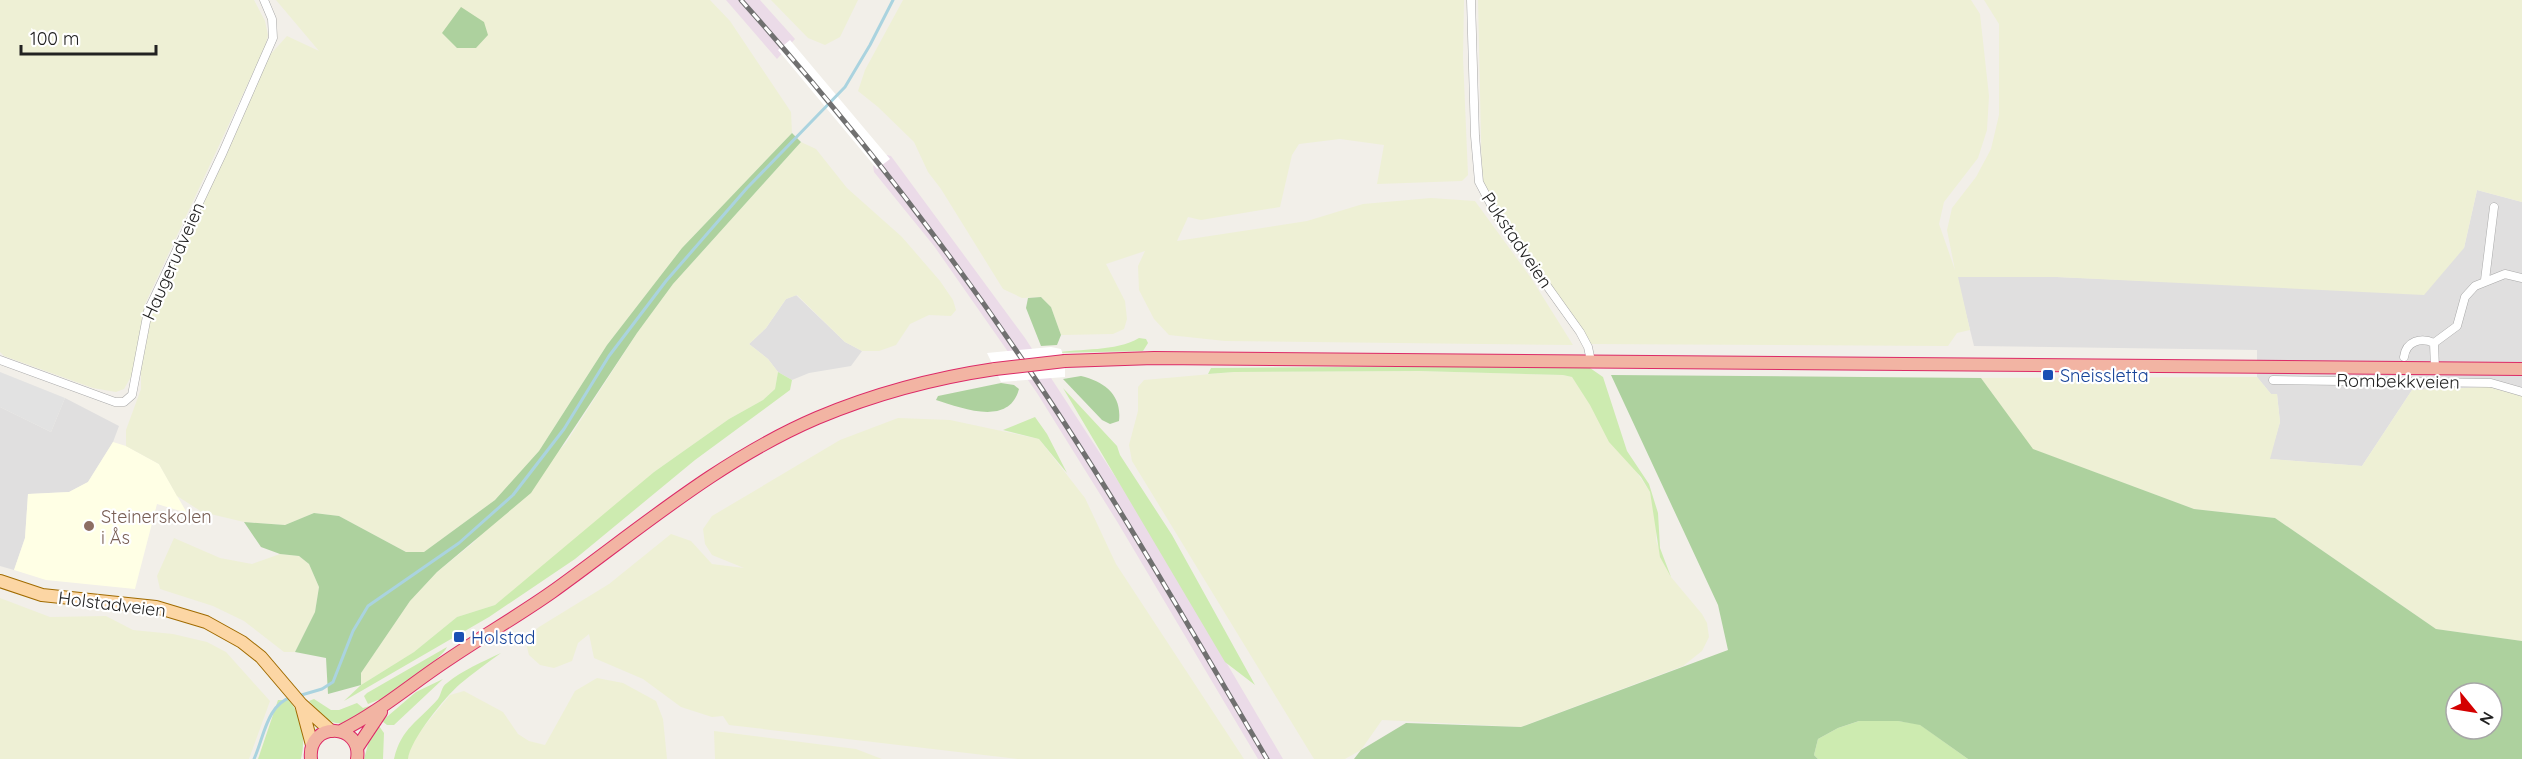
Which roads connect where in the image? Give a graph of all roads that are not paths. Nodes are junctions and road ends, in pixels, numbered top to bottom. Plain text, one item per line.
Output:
1 (264, 0) edge
2 (1471, 0) edge
3 (2494, 207) dead end
4 (2522, 278) edge
5 (2486, 280) junction
6 (2434, 343) junction
7 (2404, 357) dead end
8 (0, 360) edge
9 (1591, 361) junction
10 (2435, 369) junction
11 (2522, 369) edge
12 (2273, 380) dead end
13 (2522, 392) edge
14 (0, 581) edge
15 (301, 704) junction
16 (385, 707) junction
17 (336, 731) junction
18 (312, 745) junction
19 (357, 754) edge
20 (311, 759) edge

1 - 8 street, Haugerudveien
2 - 9 street, Pukstadveien
3 - 5 street
4 - 5 street
5 - 6 street
6 - 7 street
6 - 10 street
9 - 10 highway
9 - 16 highway, bridge
10 - 11 highway
12 - 13 street, Rombekkveien
14 - 15 main road, Holstadveien
15 - 17 main road, Holstadveien
15 - 18 main road, Holstadveien
16 - 17 highway
16 - 19 highway
17 - 18 highway
17 - 19 highway
18 - 20 highway

